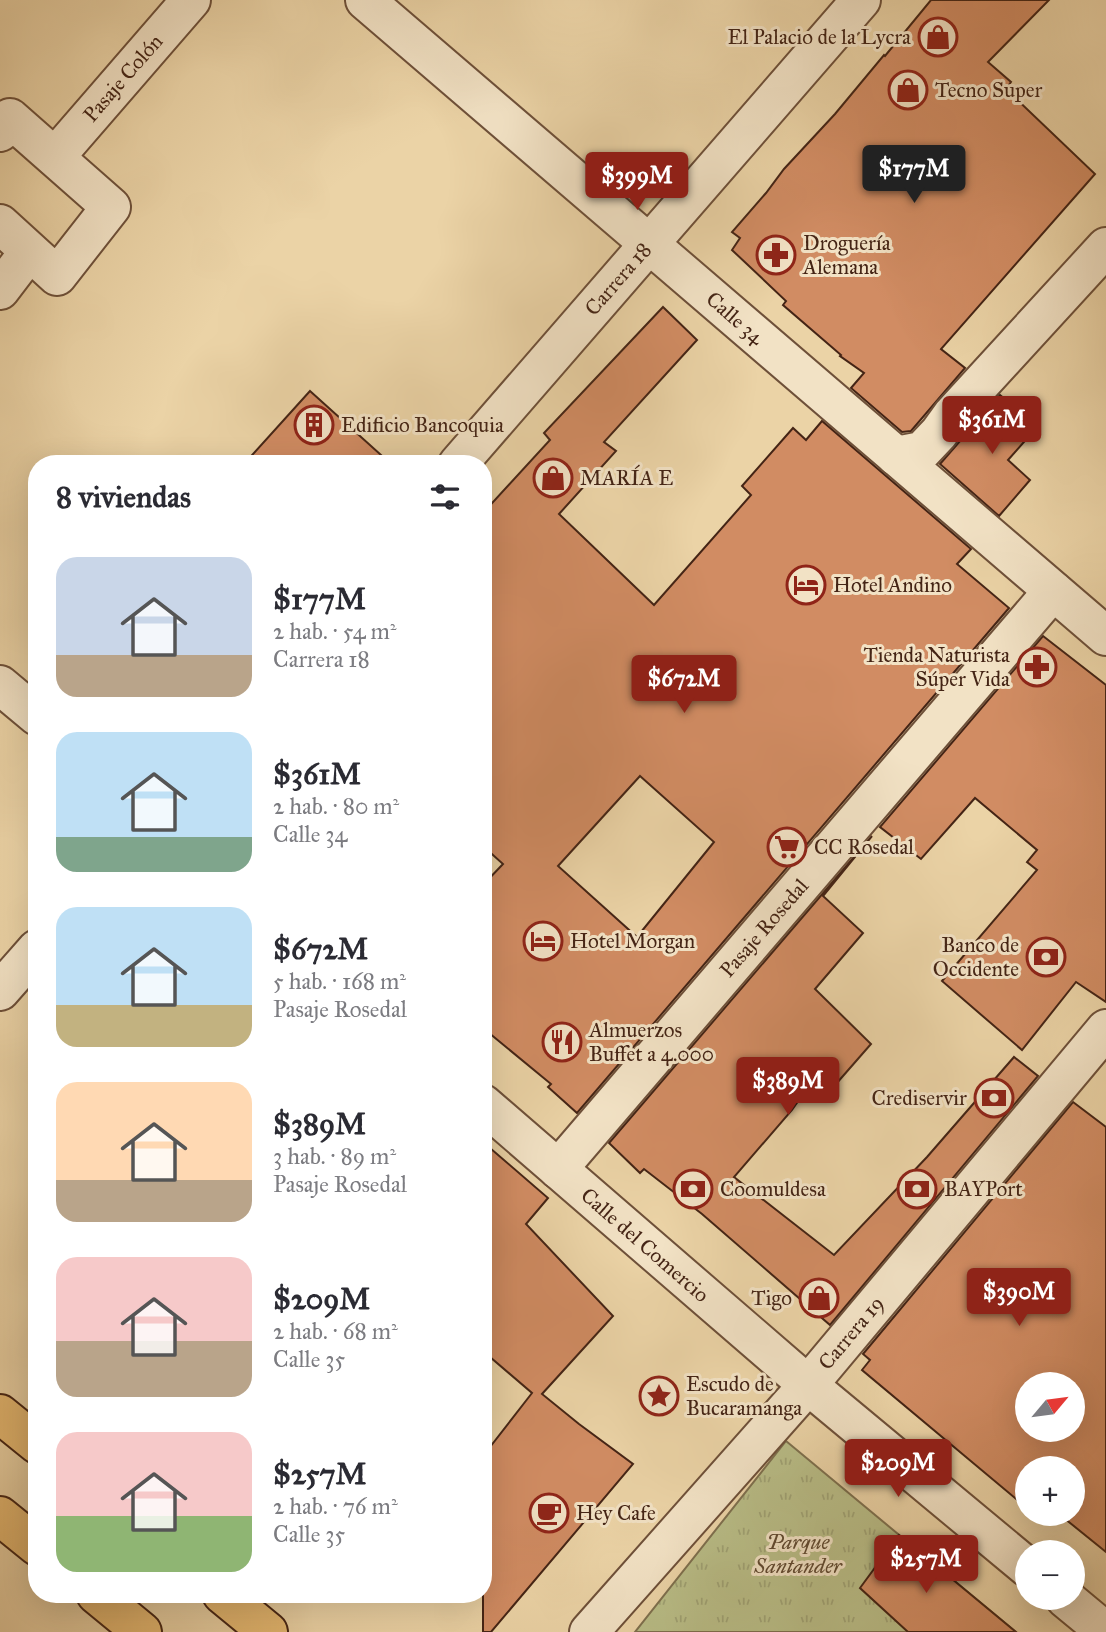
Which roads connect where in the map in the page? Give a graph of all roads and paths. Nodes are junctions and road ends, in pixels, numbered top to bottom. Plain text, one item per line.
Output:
1 (191, 0) edge
2 (365, 0) edge
3 (861, 0) edge
4 (0, 132) edge
5 (55, 157) junction
6 (0, 224) edge
7 (649, 244) junction
8 (1106, 247) edge
9 (29, 252) junction
10 (0, 290) edge
11 (466, 455) edge
12 (896, 456) junction
13 (1053, 590) junction
14 (1106, 636) edge
15 (0, 685) edge
16 (28, 708) edge
17 (28, 959) edge
18 (0, 991) edge
19 (1106, 1029) edge
20 (492, 1112) edge
21 (558, 1169) junction
22 (808, 1385) junction
23 (0, 1413) edge
24 (28, 1436) edge
25 (0, 1516) edge
26 (28, 1539) edge
27 (1015, 1557) edge
28 (107, 1603) edge
29 (233, 1603) edge
30 (1079, 1610) edge
31 (142, 1632) edge
32 (268, 1632) edge
33 (589, 1632) edge
34 (1106, 1632) edge

1 - 5 street, Pasaje Colón
2 - 7 street, Calle 34
3 - 7 street, Carrera 18
4 - 5 street
5 - 9 street
6 - 9 street
7 - 11 street, Carrera 18
7 - 12 street, Calle 34
8 - 12 street
9 - 10 street
12 - 13 street, Calle 34
13 - 14 street, Calle 34
13 - 21 street, Pasaje Rosedal
15 - 16 street
17 - 18 street
19 - 22 street, Carrera 19
20 - 21 street, Calle del Comercio
21 - 22 street, Calle del Comercio
22 - 27 street, Calle del Comercio
22 - 33 street, Carrera 19
23 - 24 main road
25 - 26 main road
28 - 31 main road
29 - 32 main road
30 - 34 street

